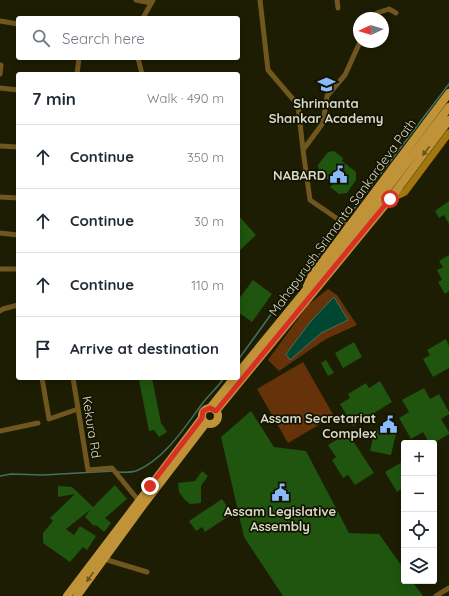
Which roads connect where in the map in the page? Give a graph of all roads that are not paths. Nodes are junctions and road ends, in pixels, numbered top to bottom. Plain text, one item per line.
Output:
1 (136, 0) edge
2 (260, 0) edge
3 (337, 0) edge
4 (152, 2) edge
5 (338, 8) dead end
6 (380, 12) edge
7 (396, 13) dead end
8 (144, 16) edge
9 (0, 21) edge
10 (16, 24) edge
11 (357, 48) edge
12 (79, 60) edge
13 (138, 60) edge
14 (1, 66) dead end
15 (77, 72) edge
16 (142, 72) edge
17 (0, 74) edge
18 (0, 88) edge
19 (16, 90) edge
20 (449, 93) edge
21 (449, 107) edge
22 (449, 120) edge
23 (449, 133) edge
24 (0, 146) edge
25 (16, 147) edge
26 (303, 150) junction
27 (0, 197) edge
28 (16, 198) edge
29 (390, 199) junction
30 (347, 225) junction
31 (0, 233) edge
32 (16, 235) edge
33 (0, 269) edge
34 (16, 269) edge
35 (305, 292) junction
36 (16, 306) edge
37 (0, 311) edge
38 (240, 371) edge
39 (240, 377) edge
40 (42, 380) edge
41 (73, 380) edge
42 (233, 380) edge
43 (237, 380) edge
44 (78, 409) junction
45 (213, 409) junction
46 (204, 421) junction
47 (38, 423) dead end
48 (0, 431) edge
49 (139, 500) junction
50 (104, 559) junction
51 (147, 572) dead end
52 (449, 588) edge
53 (442, 594) edge
54 (80, 595) edge
55 (67, 596) edge
56 (436, 596) edge

1 - 4 street
2 - 26 street
3 - 5 street
4 - 8 street
6 - 7 street
9 - 10 street
11 - 26 street
12 - 15 street
13 - 16 street
14 - 17 street
18 - 19 street
20 - 30 main road, Mahapurush Srimanta Sankardeva Path
21 - 35 main road
22 -> 29 main road, Mahapurush Srimanta Sankardeva Path
23 - 29 main road
24 - 25 street
26 - 30 street
27 - 28 street
29 - 39 main road, Mahapurush Srimanta Sankardeva Path
30 - 35 main road, Mahapurush Srimanta Sankardeva Path
31 - 32 street
33 - 34 street
35 - 38 main road, Mahapurush Srimanta Sankardeva Path
36 - 37 street
40 - 44 street
41 - 44 street, Kekura Rd
42 - 45 main road
43 - 45 main road, Mahapurush Srimanta Sankardeva Path
44 - 49 street, Kekura Rd
45 - 46 main road
45 - 46 main road
46 - 49 main road
46 - 50 main road
47 - 48 street
49 - 55 main road
50 - 51 street
50 -> 54 main road
52 - 53 street
53 - 56 street

